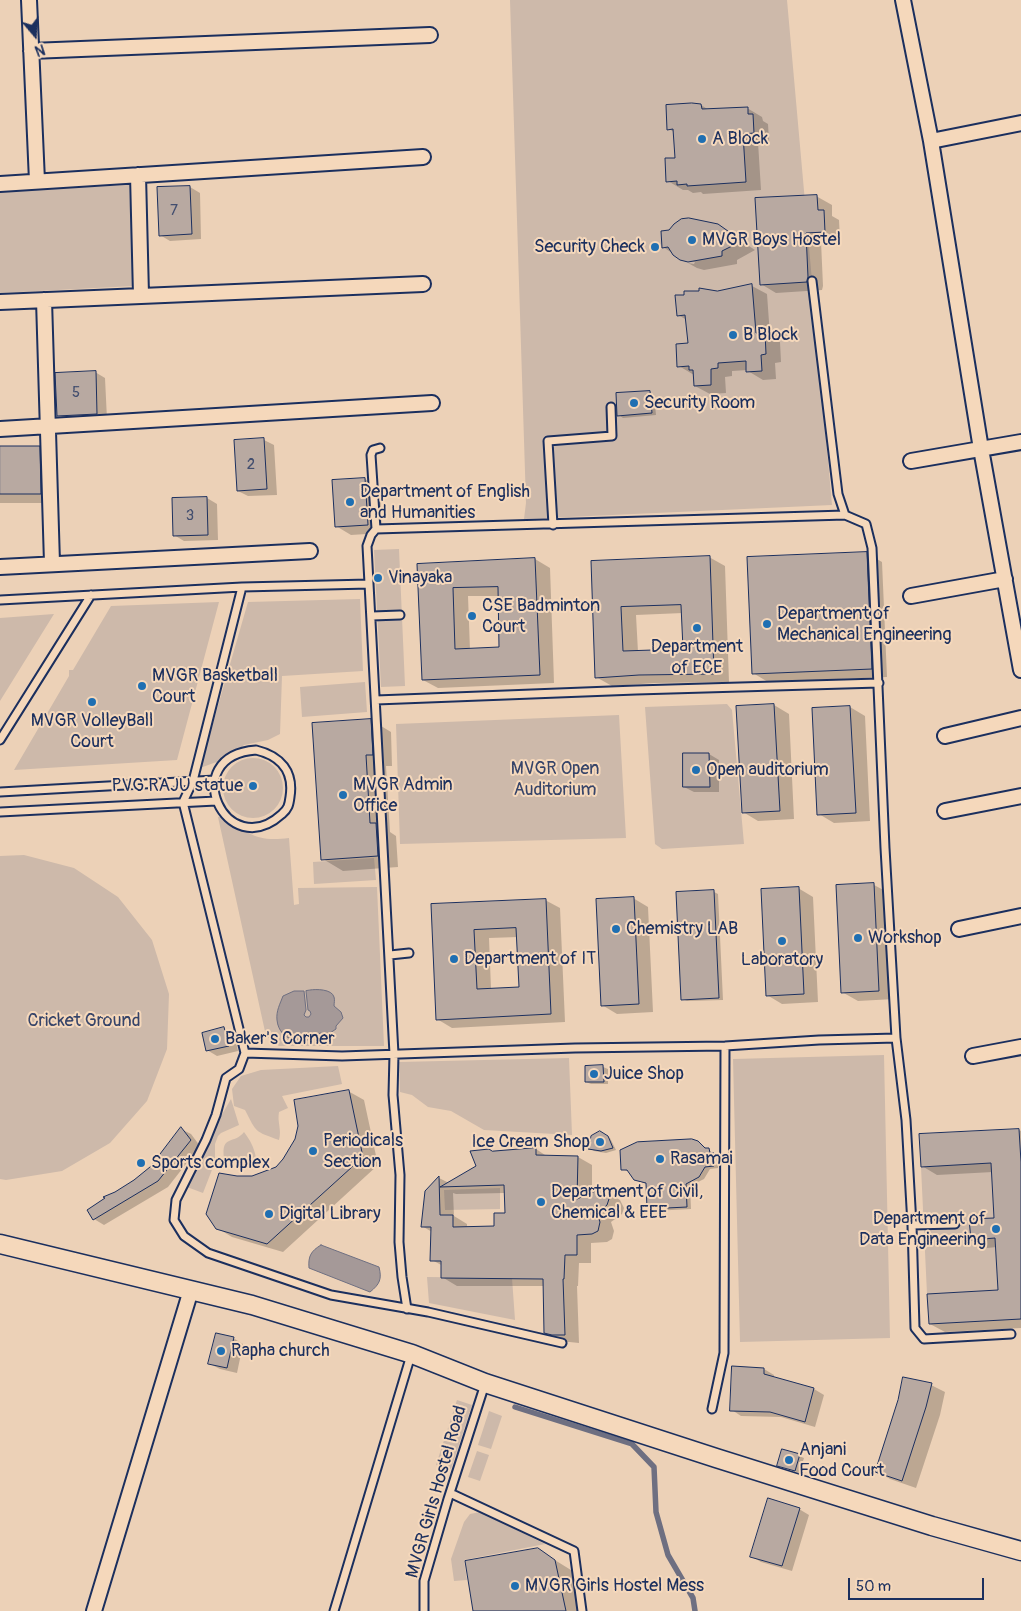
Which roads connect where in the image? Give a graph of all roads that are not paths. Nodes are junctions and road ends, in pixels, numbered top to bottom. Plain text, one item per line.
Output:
1 (29, 0) edge
2 (903, 0) edge
3 (430, 35) dead end
4 (31, 51) junction
5 (1021, 124) edge
6 (930, 141) junction
7 (423, 157) dead end
8 (138, 175) junction
9 (37, 181) junction
10 (0, 184) edge
11 (812, 281) dead end
12 (423, 284) dead end
13 (141, 295) junction
14 (44, 300) junction
15 (0, 302) edge
16 (432, 403) dead end
17 (611, 407) dead end
18 (48, 427) junction
19 (0, 429) edge
20 (1021, 442) edge
21 (380, 448) dead end
22 (982, 449) junction
23 (911, 461) dead end
24 (845, 516) junction
25 (553, 525) junction
26 (376, 529) junction
27 (310, 551) dead end
28 (52, 563) junction
29 (0, 567) edge
30 (1005, 579) junction
31 (369, 584) junction
32 (242, 587) junction
33 (91, 595) junction
34 (911, 596) dead end
35 (0, 600) edge
36 (400, 615) dead end
37 (372, 616) junction
38 (1021, 670) edge
39 (879, 683) junction
40 (376, 700) junction
41 (1021, 718) edge
42 (945, 736) dead end
43 (0, 740) edge
44 (215, 780) junction
45 (193, 781) junction
46 (0, 792) edge
47 (1021, 796) edge
48 (216, 801) junction
49 (183, 802) junction
50 (944, 811) dead end
51 (0, 812) edge
52 (1021, 916) edge
53 (959, 929) dead end
54 (409, 953) dead end
55 (390, 955) junction
56 (896, 1038) junction
57 (725, 1046) junction
58 (1021, 1048) edge
59 (245, 1053) junction
60 (394, 1054) junction
61 (973, 1056) dead end
62 (955, 1224) dead end
63 (912, 1225) junction
64 (0, 1244) edge
65 (191, 1290) junction
66 (407, 1309) junction
67 (1012, 1334) dead end
68 (562, 1343) dead end
69 (412, 1354) junction
70 (485, 1383) junction
71 (712, 1409) dead end
72 (450, 1493) junction
73 (1021, 1551) edge
74 (94, 1611) edge
75 (334, 1611) edge
76 (424, 1611) edge
77 (582, 1611) edge

1 - 4 street
2 - 6 street
3 - 4 street
4 - 9 street
5 - 6 street
6 - 22 street
7 - 8 street
8 - 9 street
8 - 13 street
9 - 10 street
11 - 24 lane
12 - 13 street
13 - 14 street
14 - 15 street
14 - 18 street
16 - 18 street
17 - 25 lane
18 - 19 street
18 - 28 street
20 - 22 street
21 - 26 lane
22 - 23 street
22 - 30 street
24 - 25 lane
24 - 39 lane
25 - 26 lane
26 - 31 lane
27 - 28 street
28 - 29 street
30 - 34 street
30 - 38 street
31 - 32 lane
31 - 37 lane
32 - 33 lane
32 - 45 lane
33 - 35 lane
33 - 43 lane
36 - 37 lane
37 - 40 lane
39 - 40 lane
39 - 56 lane
40 - 55 lane
41 - 42 street
44 - 45 lane
44 - 48 lane
44 - 48 lane
45 - 46 lane
45 - 49 lane
47 - 50 street
48 - 49 lane
49 - 51 lane
49 - 59 lane
52 - 53 street
54 - 55 lane
55 - 60 lane
56 - 57 lane
56 - 63 lane
57 - 60 lane
57 - 71 lane
58 - 61 street
59 - 60 lane
59 - 66 lane
60 - 66 lane
62 - 63 lane
63 - 67 lane
64 - 65 street
65 - 69 street
65 - 74 street
66 - 68 lane
69 - 70 street
69 - 75 lane
70 - 72 lane, MVGR Girls Hostel Road
70 - 73 street
72 - 76 lane, MVGR Girls Hostel Road
72 - 77 lane

